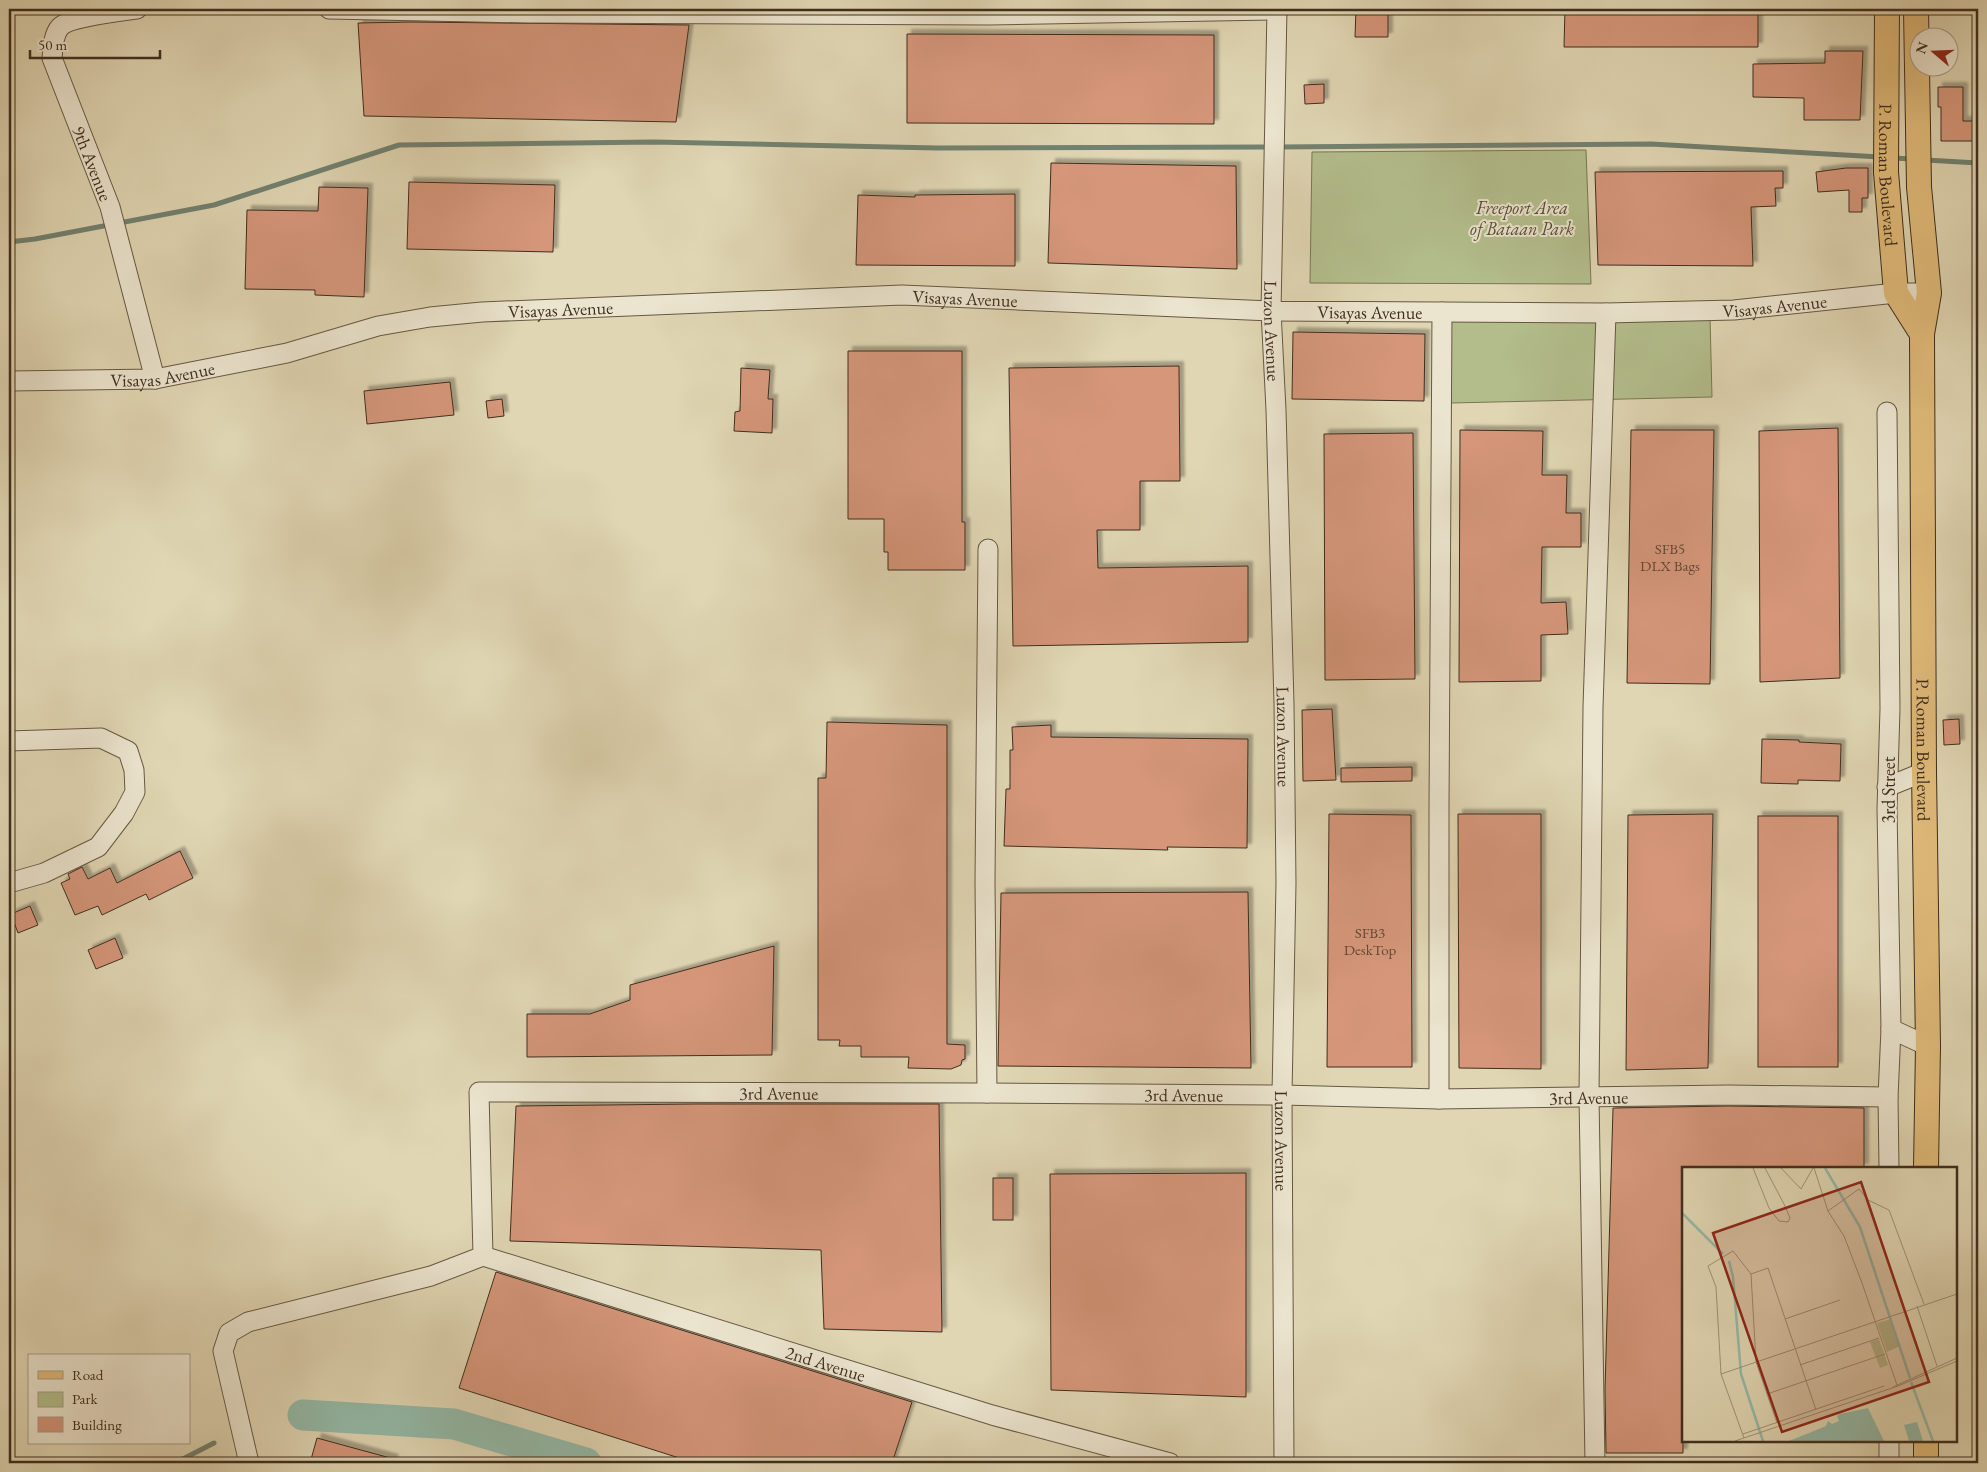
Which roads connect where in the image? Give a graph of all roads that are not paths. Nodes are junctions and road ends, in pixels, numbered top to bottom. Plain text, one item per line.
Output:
1 (137, 9) edge
2 (329, 9) edge
3 (1277, 9) edge
4 (1886, 9) edge
5 (1916, 9) edge
6 (1896, 293) junction
7 (1929, 293) junction
8 (1271, 311) junction
9 (1442, 312) junction
10 (1606, 313) junction
11 (1922, 334) junction
12 (155, 379) junction
13 (9, 381) edge
14 (1887, 412) dead end
15 (988, 549) dead end
16 (9, 742) edge
17 (1924, 772) junction
18 (1888, 786) junction
19 (9, 883) edge
20 (1891, 1030) junction
21 (1928, 1046) junction
22 (987, 1093) junction
23 (1282, 1095) junction
24 (1589, 1096) junction
25 (1888, 1097) junction
26 (1439, 1099) junction
27 (1888, 1167) edge
28 (1926, 1167) edge
29 (483, 1256) junction
30 (1889, 1442) edge
31 (1926, 1442) edge
32 (249, 1463) edge
33 (1170, 1463) edge
34 (1284, 1463) edge
35 (1595, 1463) edge
36 (1889, 1463) edge
37 (1926, 1463) edge

1 - 12 street, 9th Avenue
2 - 3 street
3 - 8 street, Luzon Avenue
4 - 6 main road, P. Roman Boulevard
5 - 7 main road, P. Roman Boulevard
6 - 7 street, Visayas Avenue
6 - 10 street, Visayas Avenue
6 - 11 main road, P. Roman Boulevard
7 - 11 main road, P. Roman Boulevard
8 - 9 street, Visayas Avenue
8 - 12 street, Visayas Avenue
8 - 23 street, Luzon Avenue
9 - 10 street, Visayas Avenue
9 - 26 street
10 - 24 street
11 - 17 main road, P. Roman Boulevard
12 - 13 street, Visayas Avenue
14 - 18 street, 3rd Street
15 - 22 street
16 - 19 street
17 - 18 street
17 - 21 main road, P. Roman Boulevard
18 - 20 street, 3rd Street
20 - 21 street
20 - 25 street, 3rd Street
21 - 28 main road, P. Roman Boulevard
22 - 23 street, 3rd Avenue
22 - 29 street, 3rd Avenue
23 - 26 street, 3rd Avenue
23 - 34 street, Luzon Avenue
24 - 25 street, 3rd Avenue
24 - 26 street, 3rd Avenue
24 - 35 street
25 - 27 street, 3rd Street
29 - 32 street
29 - 33 street, 2nd Avenue
30 - 36 street
31 - 37 main road

